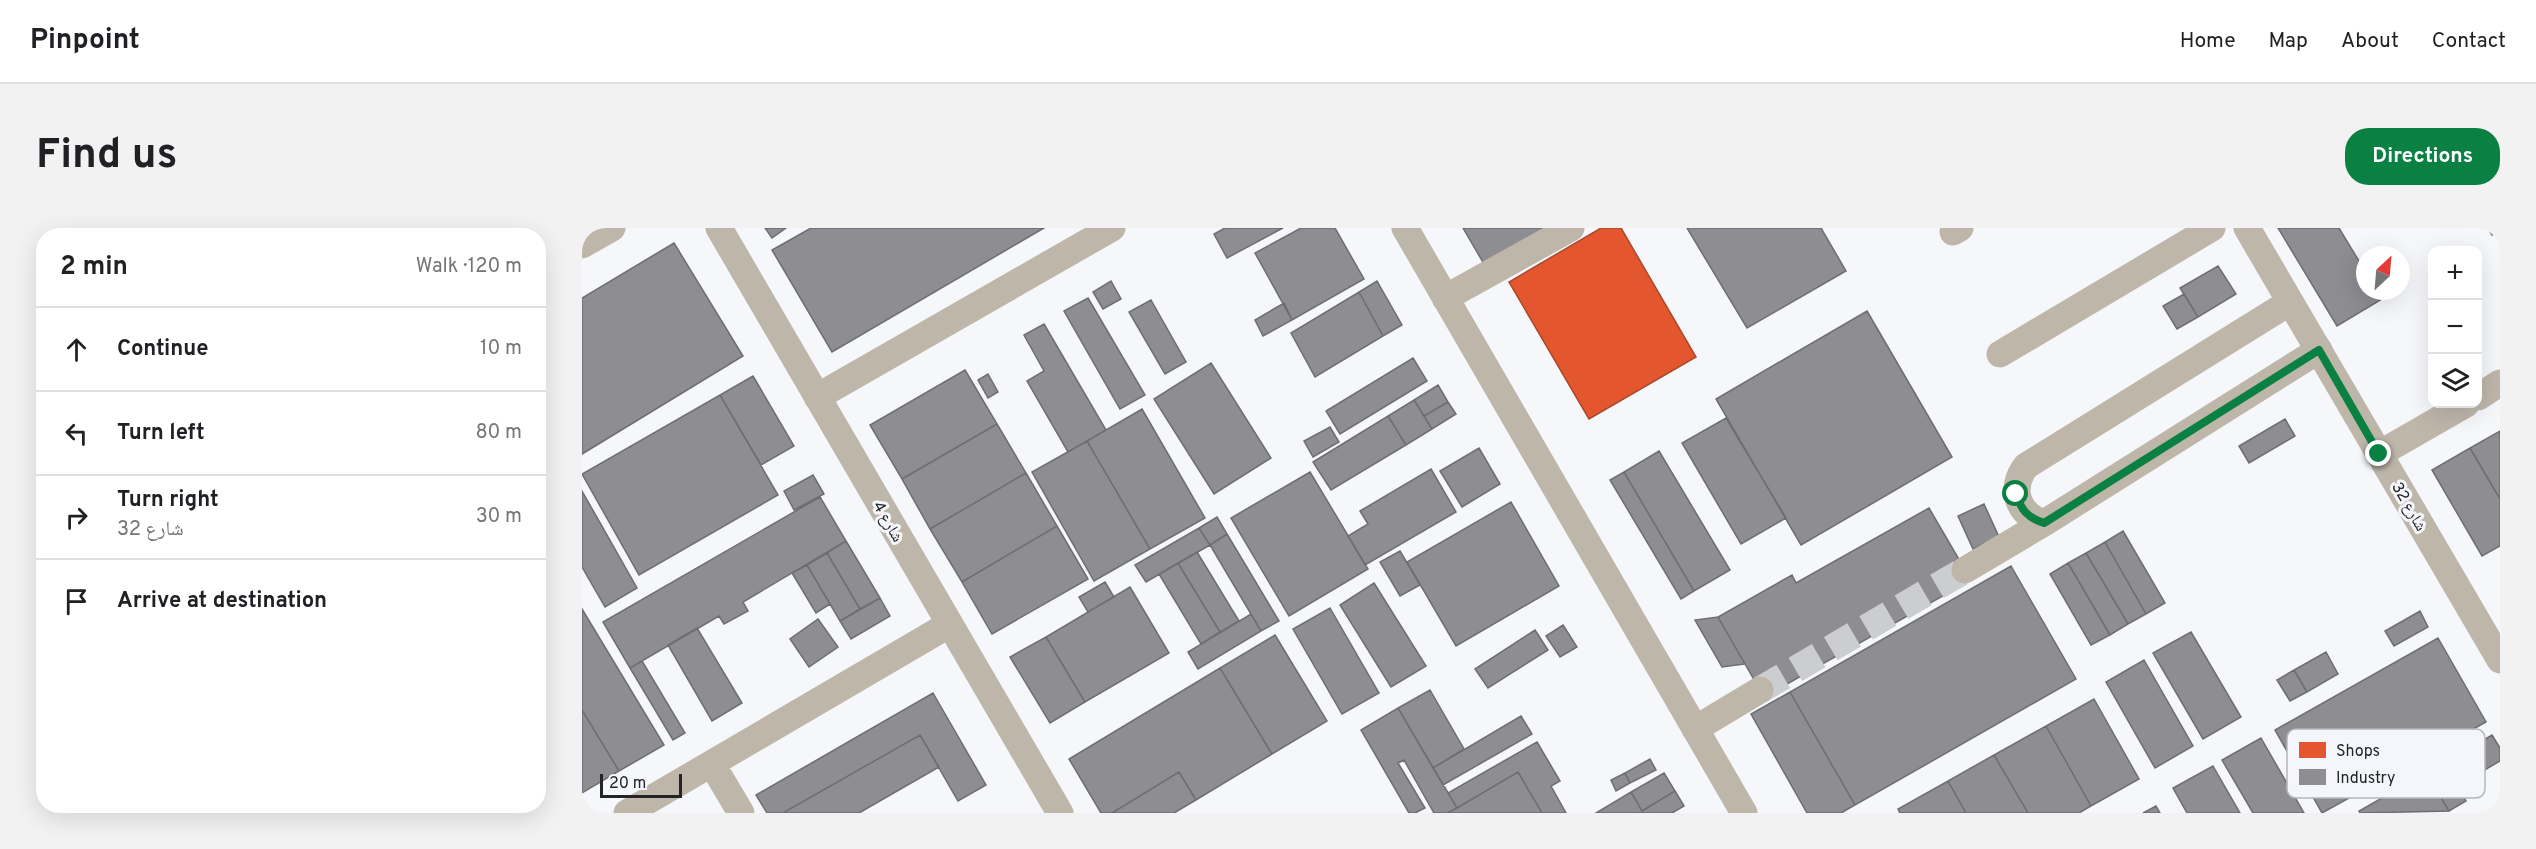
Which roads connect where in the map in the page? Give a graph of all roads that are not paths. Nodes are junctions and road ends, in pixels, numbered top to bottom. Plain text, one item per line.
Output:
1 (612, 228) edge
2 (719, 228) edge
3 (1112, 228) edge
4 (1404, 228) edge
5 (1571, 228) edge
6 (2212, 228) edge
7 (2247, 228) edge
8 (582, 245) edge
9 (1445, 298) junction
10 (2290, 302) junction
11 (2319, 350) junction
12 (2000, 354) dead end
13 (2500, 383) edge
14 (2482, 394) edge
15 (817, 397) junction
16 (2459, 408) edge
17 (2379, 454) junction
18 (2044, 523) junction
19 (1965, 570) tunnel mouth
20 (950, 624) junction
21 (2500, 660) edge
22 (1760, 690) tunnel mouth
23 (1695, 729) junction
24 (712, 764) junction
25 (627, 813) edge
26 (741, 813) edge
27 (1060, 813) edge
28 (1744, 813) edge

1 - 8 street
2 - 15 street, شارع 4
3 - 15 street
4 - 9 street
5 - 9 street
6 - 12 street
7 - 10 street, شارع 32
9 - 23 street
10 - 11 street, شارع 32
10 - 18 street
11 - 17 street, شارع 32
11 - 18 street
13 - 14 street
15 - 20 street, شارع 4
16 - 17 street
17 - 21 street, شارع 32
18 - 19 street
20 - 24 street
20 - 27 street, شارع 4
22 - 23 street
23 - 28 street
24 - 25 street
24 - 26 street

